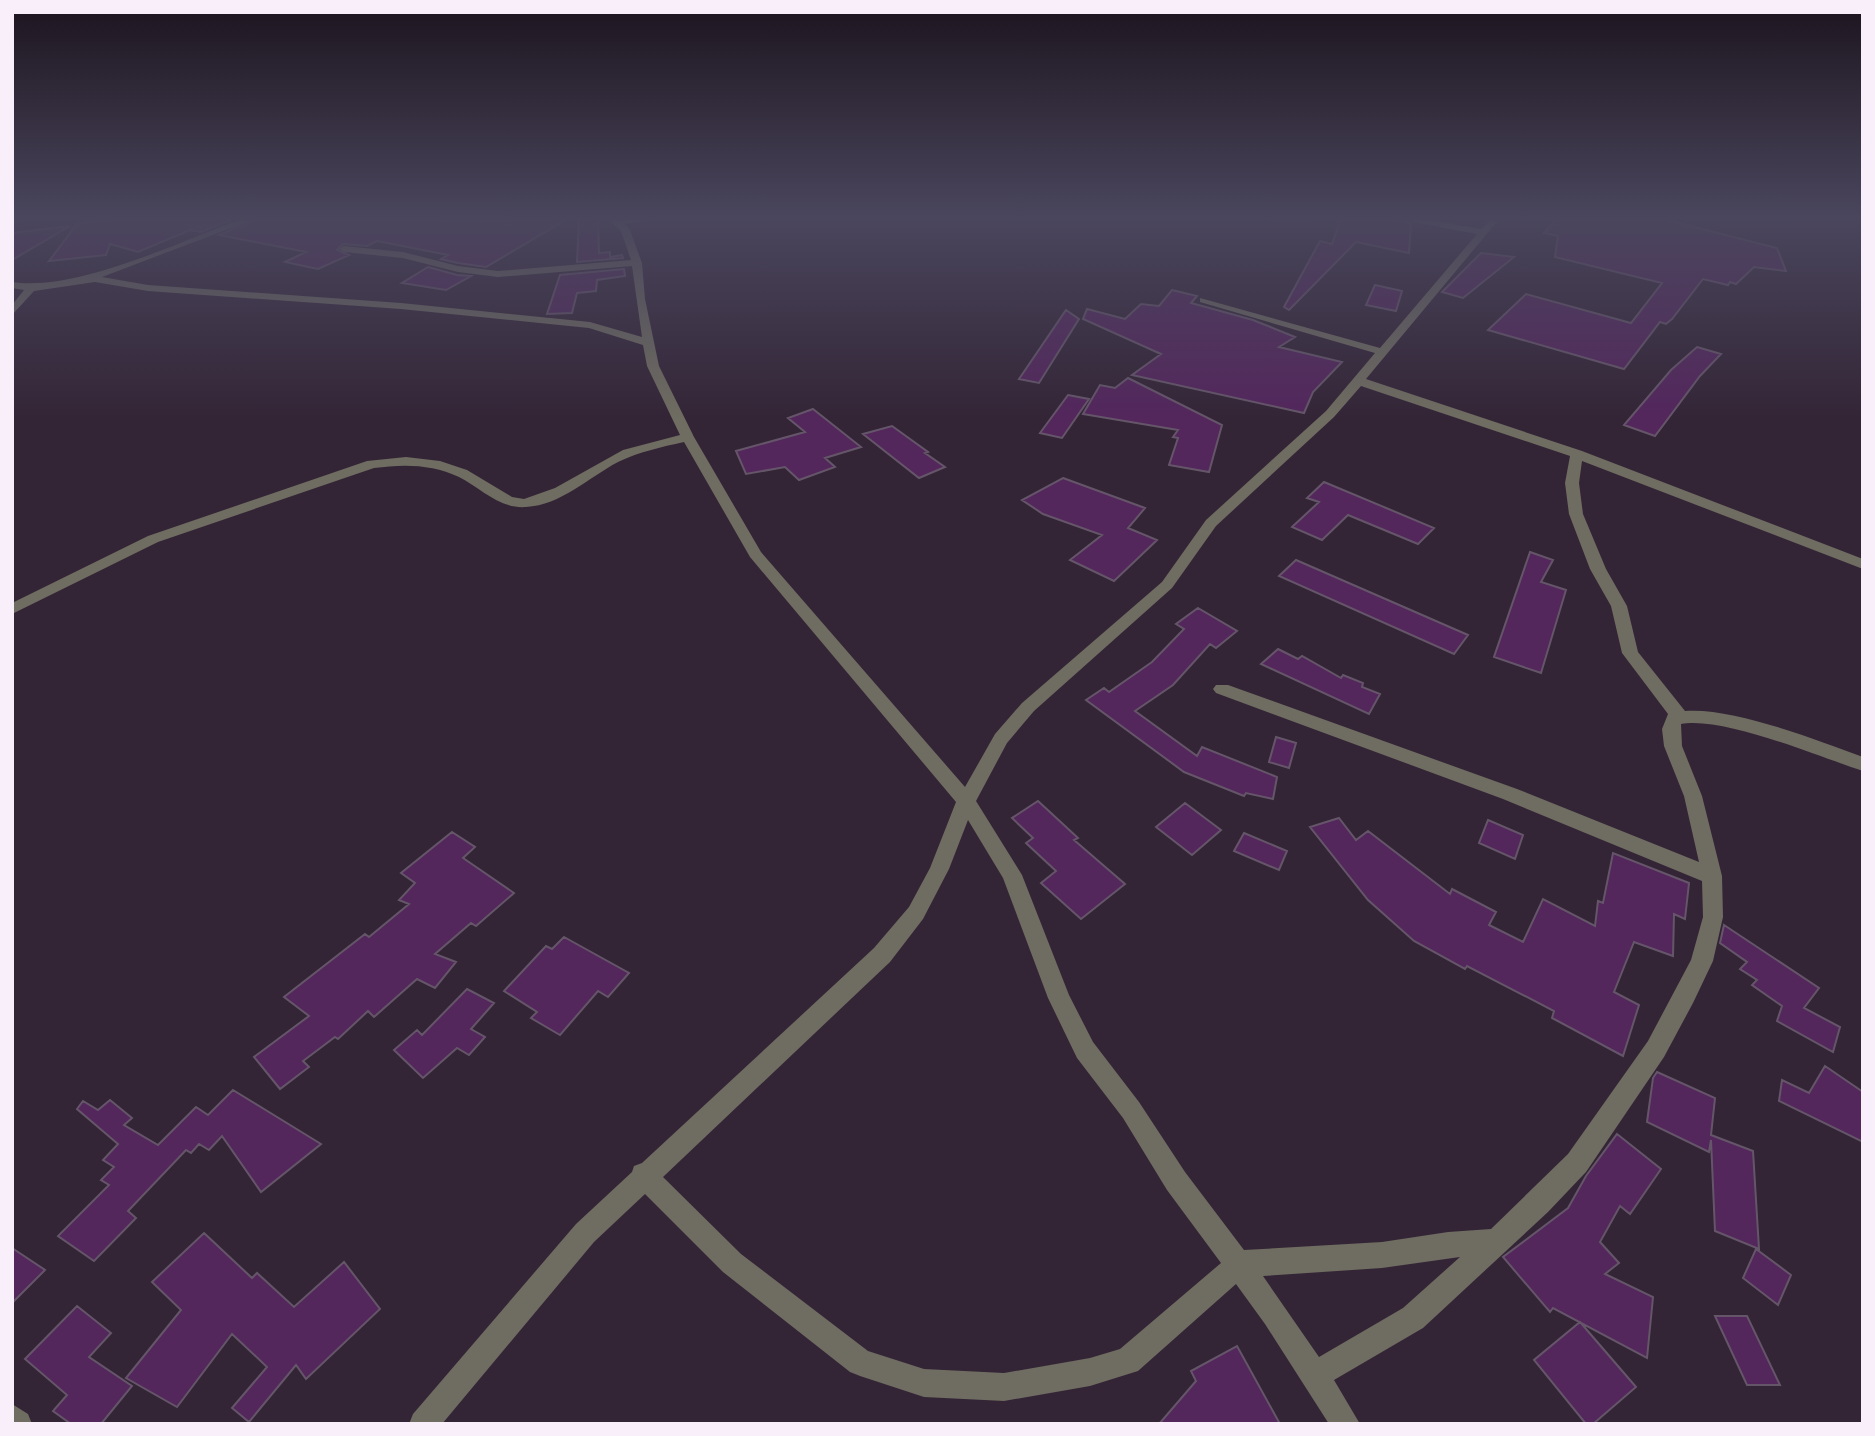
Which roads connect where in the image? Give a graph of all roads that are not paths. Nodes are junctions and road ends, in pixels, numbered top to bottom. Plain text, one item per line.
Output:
1 (12, 285) edge
2 (49, 285) edge
3 (127, 285) edge
4 (639, 285) edge
5 (1439, 285) edge
6 (31, 288) junction
7 (1205, 300) dead end
8 (12, 312) edge
9 (650, 343) junction
10 (1383, 352) junction
11 (1359, 381) junction
12 (688, 437) junction
13 (1577, 454) junction
14 (1863, 564) edge
15 (12, 609) edge
16 (1222, 690) dead end
17 (1679, 716) junction
18 (1863, 764) edge
19 (966, 801) junction
20 (1712, 876) junction
21 (643, 1175) junction
22 (1499, 1242) junction
23 (1239, 1264) junction
24 (1315, 1375) junction
25 (12, 1418) edge
26 (18, 1424) edge
27 (423, 1424) edge
28 (1346, 1424) edge

1 - 6 street
2 - 6 street
3 - 9 street
4 - 9 street
5 - 10 street
6 - 8 street
7 - 10 street
9 - 12 street
10 - 11 street
11 - 13 street
11 - 19 street
12 - 15 street
12 - 19 street
13 - 14 street
13 - 17 street
16 - 20 street
17 - 18 street
17 - 20 street
19 - 21 street
19 - 23 street
20 - 22 street
21 - 23 street
21 - 27 street
22 - 23 street
22 - 24 street
23 - 24 street
24 - 28 street
25 - 26 street

